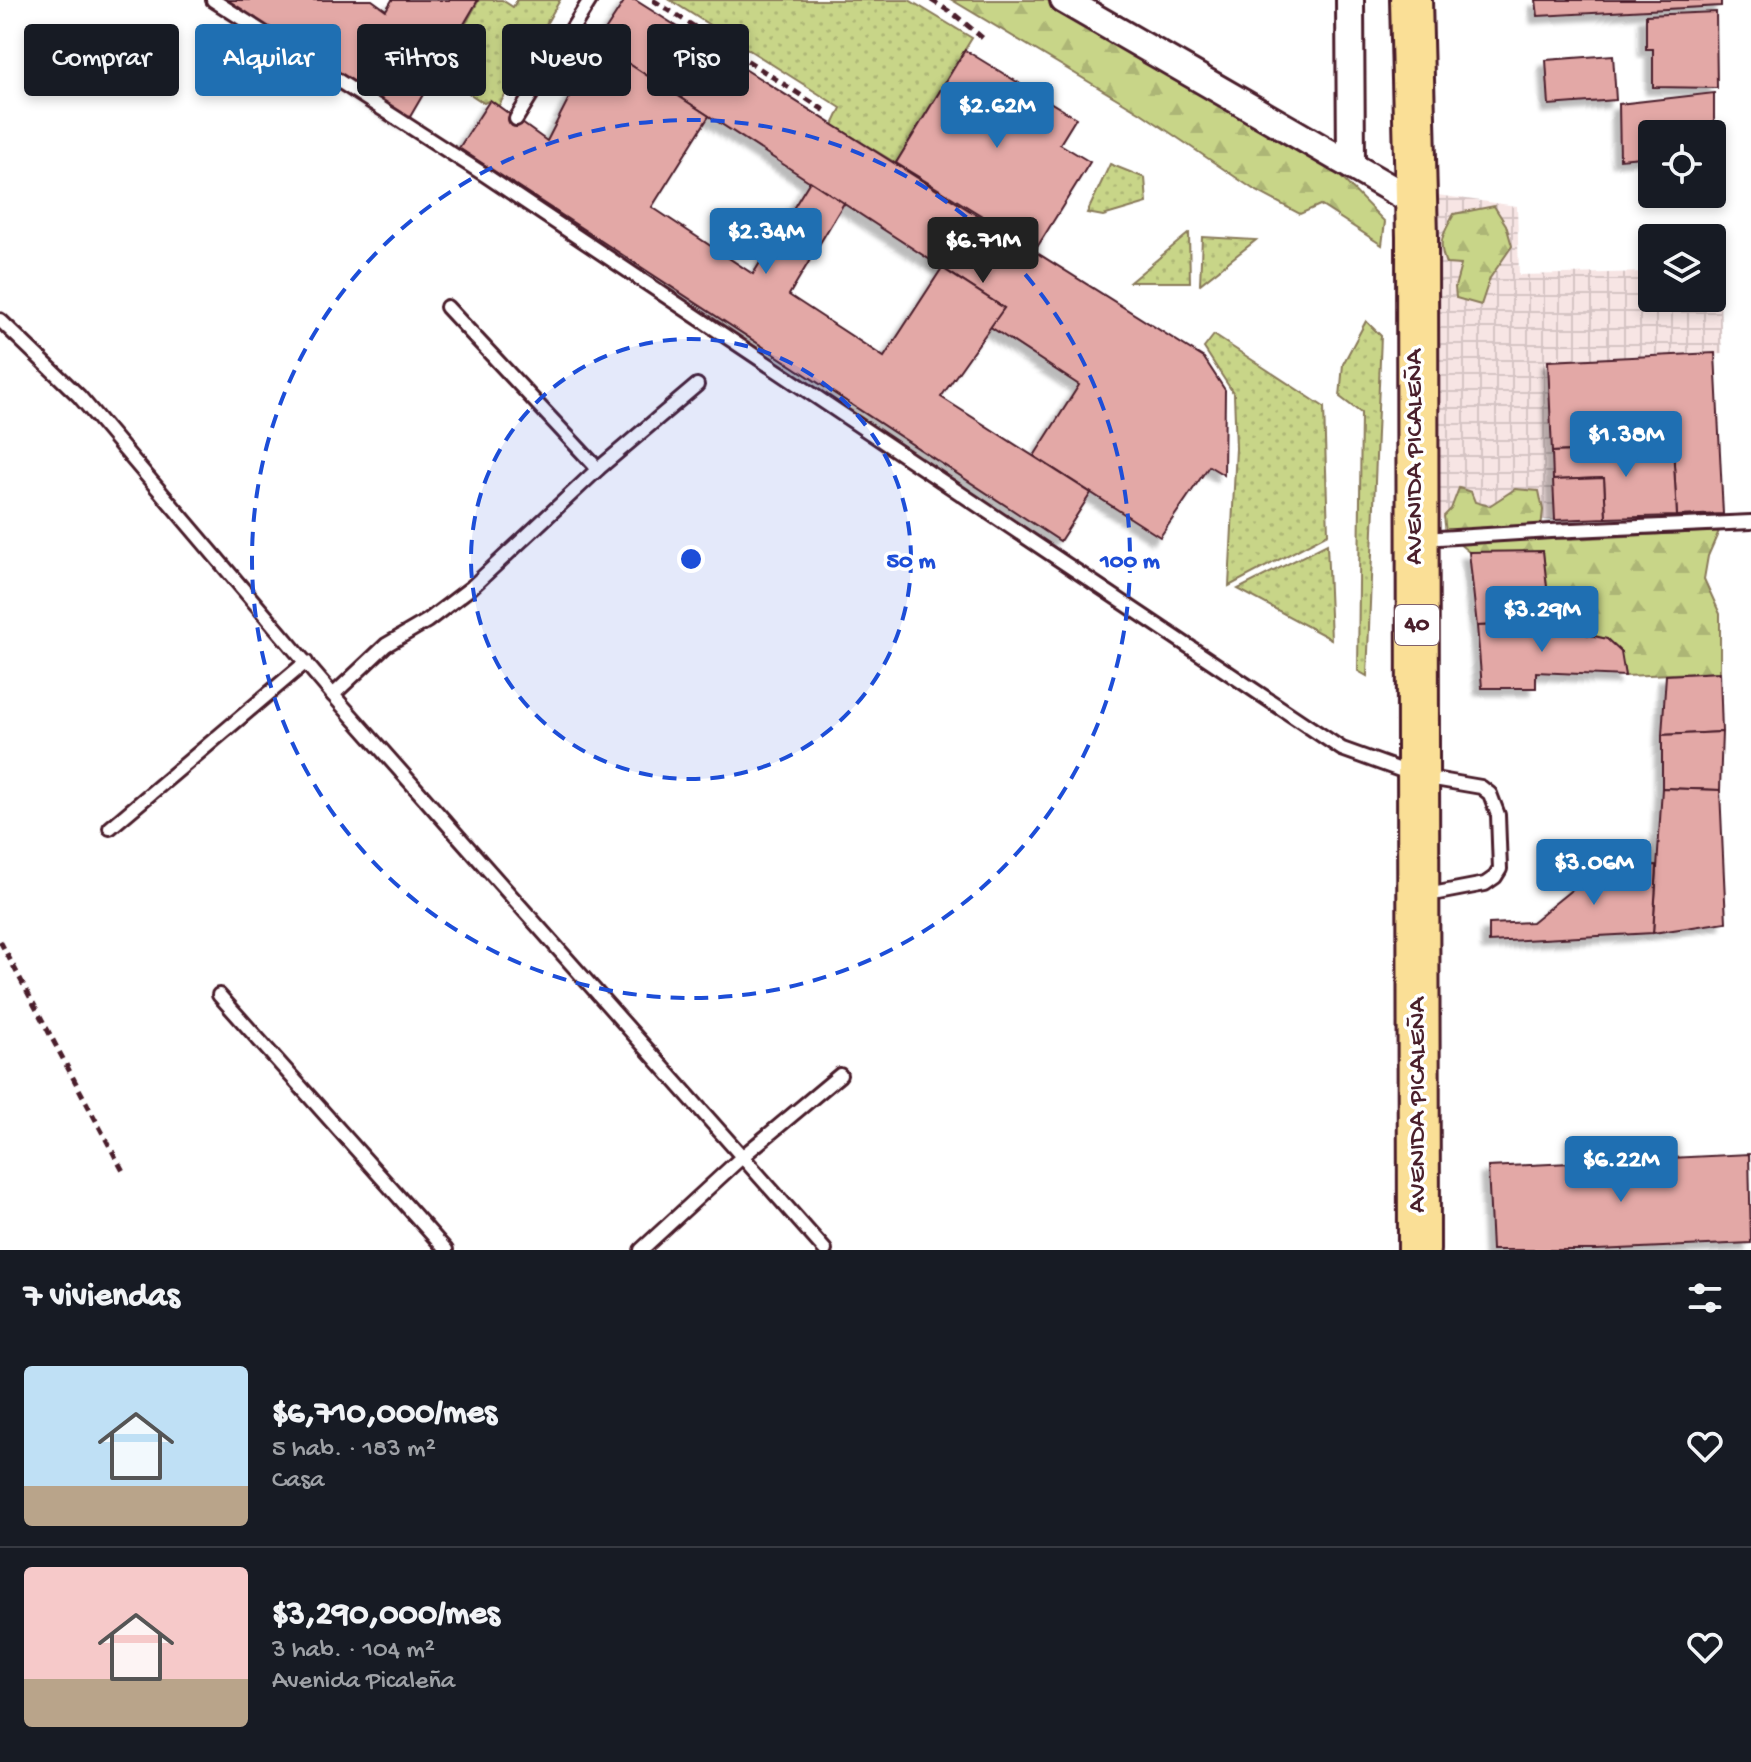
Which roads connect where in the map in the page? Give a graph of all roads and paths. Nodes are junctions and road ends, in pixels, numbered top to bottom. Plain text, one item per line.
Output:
1 (213, 0) edge
2 (590, 0) edge
3 (653, 0) edge
4 (931, 0) edge
5 (1064, 0) edge
6 (1350, 0) edge
7 (1411, 0) edge
8 (985, 40) dead end
9 (827, 112) dead end
10 (516, 119) dead end
11 (1351, 165) junction
12 (1416, 203) junction
13 (447, 307) dead end
14 (0, 320) edge
15 (697, 385) dead end
16 (598, 469) junction
17 (1751, 522) edge
18 (1416, 540) junction
19 (306, 662) junction
20 (333, 695) junction
21 (1417, 776) junction
22 (110, 828) dead end
23 (1419, 897) junction
24 (0, 941) edge
25 (219, 995) dead end
26 (840, 1075) dead end
27 (743, 1156) junction
28 (124, 1173) dead end
29 (446, 1250) edge
30 (641, 1250) edge
31 (825, 1250) edge
32 (1419, 1250) edge

1 - 21 lane
2 - 10 lane
3 - 9 path
4 - 8 path
5 - 11 street
6 - 11 street
7 - 12 main road, AVENIDA PICALEÑA / 40
11 - 12 street
12 - 18 main road, AVENIDA PICALEÑA / 40
13 - 16 lane
14 - 19 lane
15 - 16 lane
16 - 20 lane
17 - 18 lane
18 - 21 main road, AVENIDA PICALEÑA / 40
19 - 20 lane
19 - 22 lane
20 - 27 lane
21 - 23 main road, AVENIDA PICALEÑA / 40
21 - 23 lane
23 - 32 main road, AVENIDA PICALEÑA / 40
24 - 28 path
25 - 29 lane
26 - 27 lane
27 - 30 lane
27 - 31 lane

